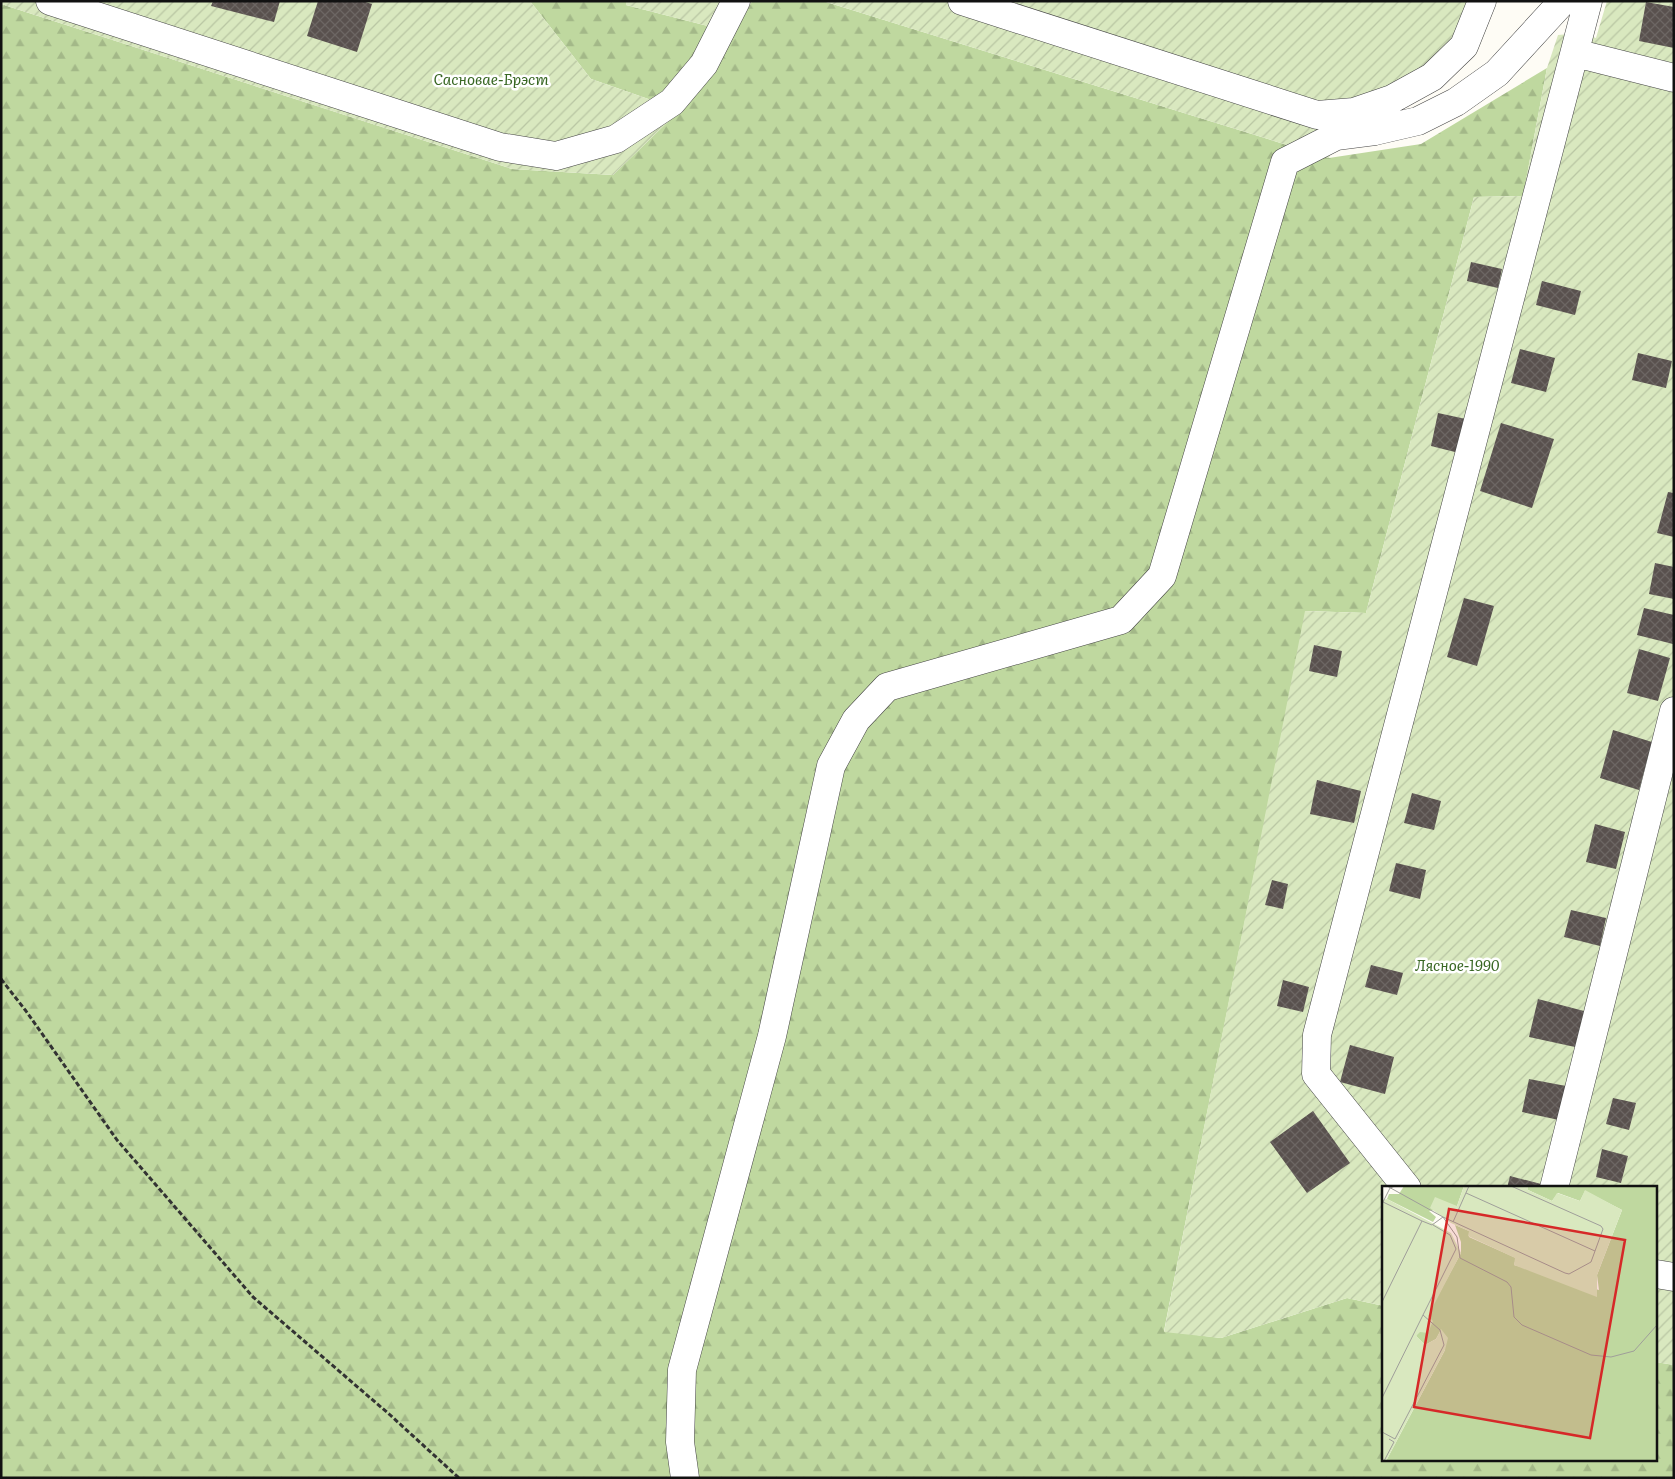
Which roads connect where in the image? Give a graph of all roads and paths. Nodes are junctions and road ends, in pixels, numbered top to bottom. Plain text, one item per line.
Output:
1 (50, 1) edge
2 (736, 1) edge
3 (962, 1) edge
4 (1482, 1) edge
5 (1563, 1) edge
6 (1588, 1) edge
7 (1575, 54) junction
8 (1674, 78) edge
9 (1317, 115) junction
10 (1336, 136) junction
11 (1674, 711) edge
12 (1, 979) edge
13 (1405, 1186) edge
14 (1555, 1186) edge
15 (1658, 1274) edge
16 (1674, 1277) edge
17 (459, 1478) edge
18 (685, 1478) edge

1 - 2 street
3 - 9 street
4 - 9 street
5 - 10 street
6 - 7 street
7 - 8 street
7 - 13 street
9 - 10 street
10 - 18 street
11 - 14 street
12 - 17 path
15 - 16 street

